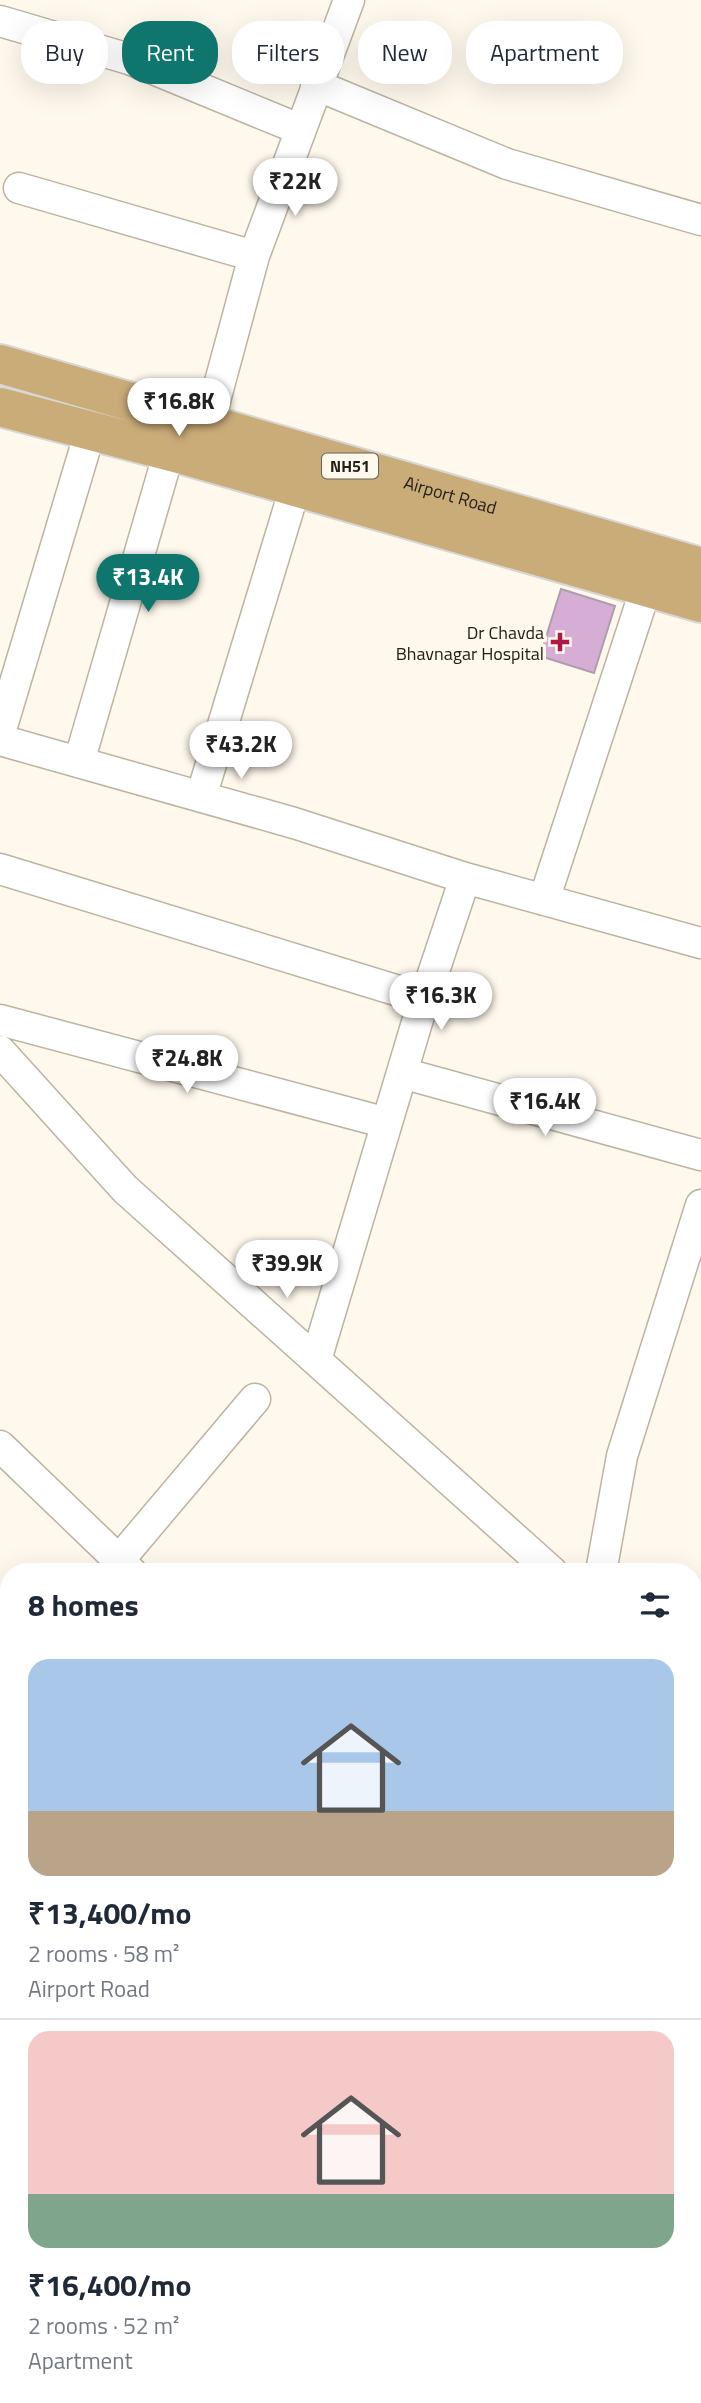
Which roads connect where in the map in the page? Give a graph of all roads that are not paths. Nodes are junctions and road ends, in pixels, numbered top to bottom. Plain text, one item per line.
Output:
1 (349, 0) edge
2 (0, 21) edge
3 (316, 85) junction
4 (299, 129) junction
5 (19, 188) dead end
6 (701, 220) edge
7 (254, 256) junction
8 (0, 364) edge
9 (0, 407) edge
10 (90, 432) junction
11 (192, 446) junction
12 (295, 488) junction
13 (701, 567) edge
14 (646, 588) junction
15 (701, 603) edge
16 (0, 733) edge
17 (0, 740) edge
18 (79, 762) junction
19 (201, 797) junction
20 (0, 869) edge
21 (465, 878) junction
22 (544, 900) junction
23 (701, 943) edge
24 (425, 999) junction
25 (0, 1020) edge
26 (0, 1051) edge
27 (402, 1073) junction
28 (387, 1123) junction
29 (701, 1154) edge
30 (701, 1205) edge
31 (316, 1360) junction
32 (255, 1399) dead end
33 (0, 1446) edge
34 (122, 1563) edge
35 (127, 1563) edge
36 (542, 1563) edge
37 (603, 1563) edge

1 - 3 street
2 - 4 street
3 - 4 street
3 - 6 street
4 - 7 street
5 - 7 street
7 - 11 street
8 - 11 highway, Airport Road / NH51
9 - 10 highway, Airport Road / NH51
10 - 11 highway, Airport Road / NH51
10 - 16 street
11 - 12 highway, Airport Road / NH51
11 - 13 highway, Airport Road / NH51
11 - 18 street
12 - 14 highway, Airport Road / NH51
12 - 19 street
14 - 15 highway, Airport Road / NH51
14 - 22 street
17 - 18 street
18 - 19 street
19 - 21 street
20 - 24 street
21 - 22 street
21 - 24 street
22 - 23 street
24 - 27 street
25 - 28 street
26 - 31 street
27 - 28 street
27 - 29 street
28 - 31 street
30 - 37 street
31 - 36 street
32 - 35 street
33 - 34 street

